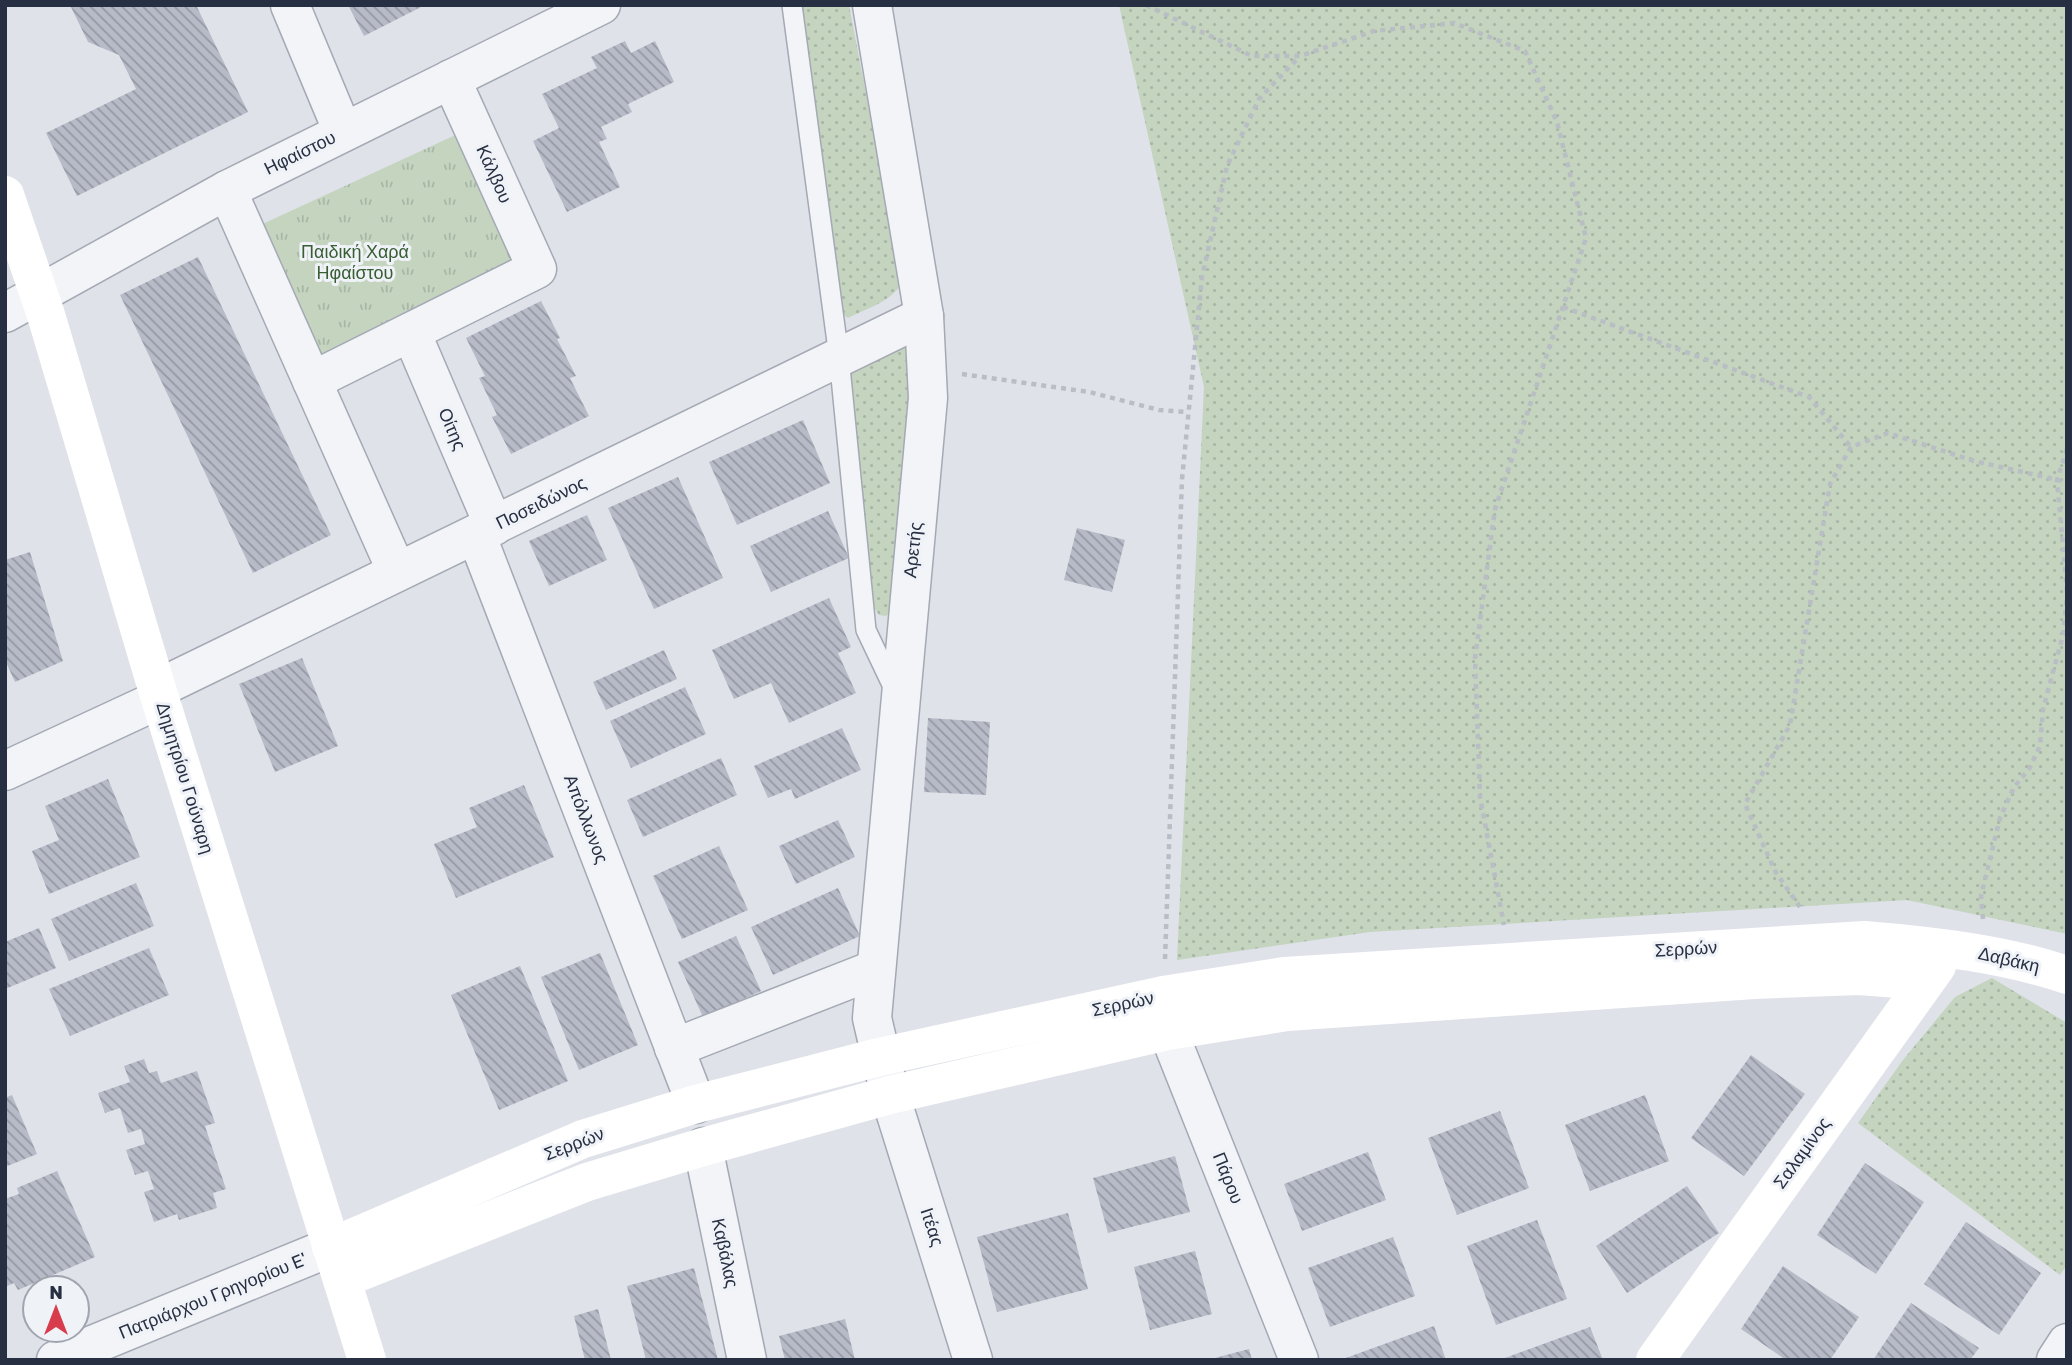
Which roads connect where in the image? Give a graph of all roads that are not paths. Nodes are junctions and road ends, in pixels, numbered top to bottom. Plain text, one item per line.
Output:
1 (290, 5) edge
2 (601, 5) edge
3 (792, 5) edge
4 (873, 5) edge
5 (451, 79) junction
6 (343, 132) junction
7 (227, 190) junction
8 (5, 195) edge
9 (40, 296) junction
10 (5, 313) edge
11 (924, 316) junction
12 (411, 332) junction
13 (839, 357) junction
14 (312, 381) junction
15 (485, 530) junction
16 (397, 572) junction
17 (158, 694) junction
18 (898, 699) junction
19 (5, 771) edge
20 (1950, 947) junction
21 (876, 969) junction
22 (2067, 975) edge
23 (1925, 981) junction
24 (1166, 1013) junction
25 (674, 1048) junction
26 (879, 1057) junction
27 (890, 1095) junction
28 (696, 1104) junction
29 (703, 1147) junction
30 (336, 1263) junction
31 (2067, 1343) edge
32 (56, 1360) edge
33 (367, 1360) edge
34 (747, 1360) edge
35 (973, 1360) edge
36 (1299, 1360) edge
37 (1655, 1360) edge
38 (2056, 1360) edge

1 - 6 street
2 - 5 street, Ηφαίστου
3 - 13 lane
4 - 11 street, Αρετής
5 - 6 street, Ηφαίστου
5 - 12 street, Κάλβου
6 - 7 street, Ηφαίστου
7 - 9 street, Ηφαίστου
7 - 14 street
8 - 9 street, Δημητρίου Γούναρη
9 - 10 street, Ηφαίστου
9 - 17 street, Δημητρίου Γούναρη
11 - 13 street, Ποσειδώνος
11 - 18 street, Αρετής
12 - 14 street
12 - 15 street, Οίτης
13 - 15 street, Ποσειδώνος
13 - 18 lane
14 - 16 street
15 - 16 street, Ποσειδώνος
15 - 25 street, Απόλλωνος
16 - 17 street, Ποσειδώνος
17 - 19 street, Ποσειδώνος
17 - 30 street, Δημητρίου Γούναρη
18 - 21 street, Αρετής
20 - 22 street, Δαβάκη
20 - 23 street, Σαλαμίνος
20 - 24 street, Σερρών
21 - 25 street
21 - 26 street, Αρετής
23 - 24 street, Σερρών
23 - 37 street, Σαλαμίνος
24 - 26 street, Σερρών
24 - 27 street, Σερρών
24 - 36 street, Πάρου
25 - 28 street, Απόλλωνος
26 - 27 street, Αρετής
26 - 28 street, Σερρών
27 - 29 street, Σερρών
27 - 35 street, Ιτέας
28 - 30 street, Σερρών
29 - 30 street, Σερρών
29 - 34 street, Καβάλας
30 - 32 street, Πατριάρχου Γρηγορίου E'
30 - 33 street, Δημητρίου Γούναρη
31 - 38 street

